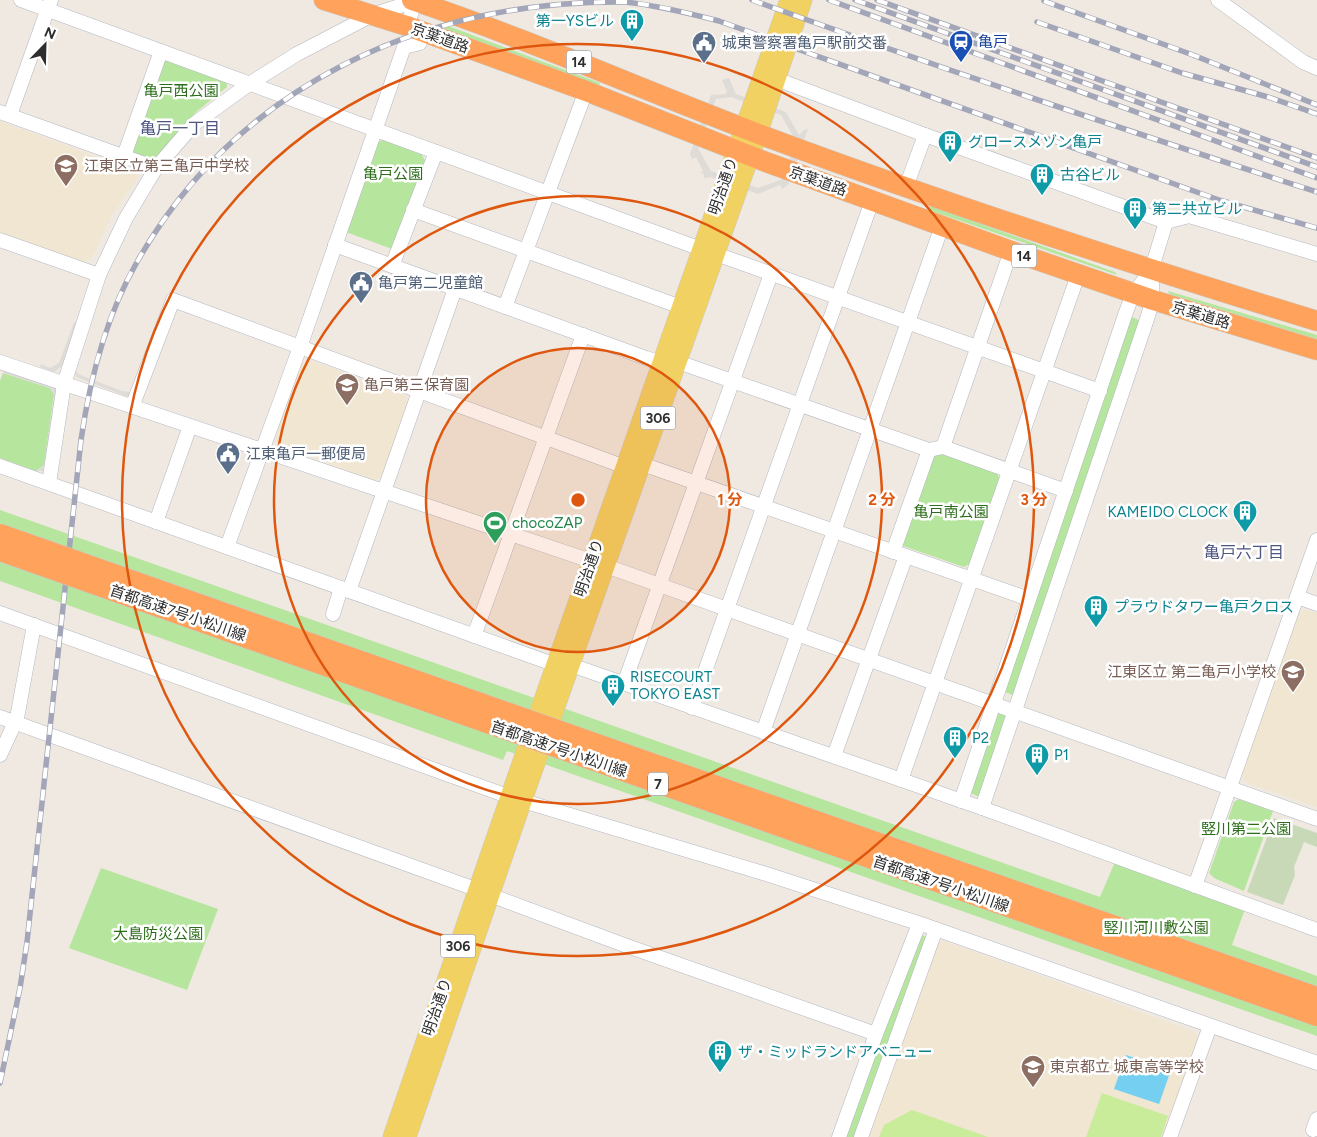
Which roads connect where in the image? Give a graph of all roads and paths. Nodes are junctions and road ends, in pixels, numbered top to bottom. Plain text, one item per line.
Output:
1 (21, 0) edge
2 (324, 0) edge
3 (414, 0) edge
4 (789, 0) edge
5 (803, 0) edge
6 (1218, 0) edge
7 (49, 5) edge
8 (372, 15) junction
9 (406, 26) junction
10 (161, 51) junction
11 (1317, 68) edge
12 (776, 79) junction
13 (249, 84) junction
14 (586, 91) junction
15 (5, 114) edge
16 (375, 130) junction
17 (751, 131) junction
18 (924, 135) junction
19 (436, 152) junction
20 (743, 154) junction
21 (124, 156) junction
22 (156, 168) junction
23 (906, 187) junction
24 (548, 193) junction
25 (872, 201) junction
26 (413, 210) junction
27 (1166, 222) junction
28 (942, 226) junction
29 (0, 240) edge
30 (335, 245) junction
31 (526, 251) junction
32 (1011, 251) junction
33 (708, 252) junction
34 (1317, 254) edge
35 (392, 266) junction
36 (1151, 271) junction
37 (772, 274) junction
38 (99, 275) junction
39 (1078, 275) junction
40 (455, 289) junction
41 (1133, 294) junction
42 (838, 298) junction
43 (1153, 300) junction
44 (505, 307) junction
45 (681, 307) junction
46 (1317, 321) edge
47 (908, 323) junction
48 (582, 335) junction
49 (300, 347) junction
50 (978, 347) junction
51 (1317, 350) edge
52 (0, 362) edge
53 (669, 363) junction
54 (1044, 371) junction
55 (733, 381) junction
56 (64, 384) junction
57 (419, 391) junction
58 (1100, 391) junction
59 (800, 405) junction
60 (132, 407) junction
61 (190, 426) junction
62 (870, 429) junction
63 (546, 437) junction
64 (936, 449) junction
65 (262, 450) junction
66 (0, 466) edge
67 (633, 466) junction
68 (1009, 472) junction
69 (49, 483) junction
70 (696, 483) junction
71 (1066, 491) junction
72 (384, 492) junction
73 (764, 507) junction
74 (156, 522) junction
75 (834, 531) junction
76 (0, 534) edge
77 (511, 534) junction
78 (1317, 540) edge
79 (227, 547) junction
80 (0, 550) edge
81 (892, 552) junction
82 (906, 556) junction
83 (599, 564) junction
84 (971, 579) junction
85 (659, 585) junction
86 (345, 589) junction
87 (1297, 597) junction
88 (1029, 599) junction
89 (1317, 604) edge
90 (727, 609) junction
91 (0, 613) edge
92 (333, 614) dead end
93 (34, 625) junction
94 (798, 634) junction
95 (474, 636) junction
96 (869, 660) junction
97 (563, 665) junction
98 (935, 683) junction
99 (624, 684) junction
100 (994, 704) junction
101 (692, 708) junction
102 (1014, 712) junction
103 (0, 717) edge
104 (14, 722) junction
105 (763, 732) junction
106 (0, 755) edge
107 (834, 756) junction
108 (901, 780) junction
109 (1228, 788) junction
110 (516, 798) junction
111 (961, 801) junction
112 (982, 808) junction
113 (1317, 819) edge
114 (1195, 886) junction
115 (484, 893) junction
116 (919, 924) junction
117 (936, 929) junction
118 (1317, 930) edge
119 (1317, 997) edge
120 (1317, 1016) edge
121 (1210, 1026) junction
122 (876, 1034) junction
123 (1317, 1063) edge
124 (392, 1137) edge
125 (407, 1137) edge
126 (839, 1137) edge
127 (861, 1137) edge
128 (1170, 1137) edge

1 - 7 street
2 - 8 highway, 京葉道路 / 14
3 - 8 street
3 - 9 street
3 - 17 highway, 京葉道路 / 14
4 - 17 main road, 明治通り / 306
5 - 12 main road, 明治通り / 306
6 - 11 street
7 - 10 street
7 - 15 street
8 - 9 highway, 京葉道路 / 14
8 - 13 street
9 - 14 highway, 京葉道路 / 14
9 - 16 street
10 - 13 street
10 - 21 street
12 - 17 main road, 明治通り / 306
12 - 18 street
13 - 16 street
13 - 22 street
14 - 20 highway, 京葉道路 / 14
14 - 24 street
15 - 21 street
16 - 19 street
16 - 30 street
17 - 20 main road, 明治通り / 306
17 - 23 highway, 京葉道路 / 14
18 - 23 street
18 - 27 street
19 - 24 street
19 - 26 street
20 - 25 highway, 京葉道路 / 14
20 - 33 main road, 明治通り / 306
21 - 22 street
22 - 38 street
23 - 36 highway, 京葉道路 / 14
24 - 31 street
24 - 33 street
25 - 28 highway, 京葉道路 / 14
25 - 42 street
26 - 31 street
26 - 35 street
27 - 34 street
27 - 36 street
28 - 32 highway, 京葉道路 / 14
28 - 47 street
29 - 38 street
30 - 35 street
30 - 49 street
31 - 44 street
31 - 45 street
32 - 39 highway, 京葉道路 / 14
32 - 50 street
33 - 37 street
33 - 45 main road, 明治通り / 306
33 - 53 main road, 明治通り / 306
35 - 40 street
36 - 41 street
36 - 43 street
36 - 46 highway, 京葉道路 / 14
37 - 42 street
37 - 55 street
38 - 56 street
39 - 41 highway, 京葉道路 / 14
39 - 54 street
40 - 44 street
40 - 57 street
41 - 43 highway, 京葉道路 / 14
41 - 58 street
42 - 47 street
42 - 59 street
43 - 51 highway, 京葉道路 / 14
43 - 102 street
44 - 48 street
45 - 53 main road, 明治通り / 306
47 - 50 street
47 - 62 street
48 - 53 street
48 - 63 street
49 - 57 street
49 - 60 street
49 - 65 street
50 - 54 street
50 - 64 street
52 - 56 street
53 - 55 street
53 - 67 main road, 明治通り / 306
54 - 58 street
54 - 68 street
55 - 59 street
55 - 70 street
56 - 60 street
56 - 69 street
57 - 63 street
57 - 72 street
58 - 71 street
59 - 62 street
59 - 73 street
60 - 61 street
61 - 65 street
61 - 74 street
62 - 64 street
62 - 75 street
63 - 67 street
63 - 77 street
64 - 68 street
64 - 81 street
65 - 72 street
65 - 79 street
66 - 69 street
67 - 70 street
67 - 83 main road, 明治通り / 306
68 - 71 street
68 - 84 street
69 - 74 street
70 - 73 street
70 - 85 street
71 - 88 street
72 - 77 street
72 - 86 street
73 - 75 street
73 - 90 street
74 - 79 street
75 - 81 street
75 - 94 street
76 - 119 highway, 首都高速7号小松川線 / 7, bridge
77 - 83 street
77 - 95 street
78 - 87 street
79 - 86 street
80 - 120 highway, 首都高速7号小松川線 / 7, bridge
81 - 82 street
82 - 84 street
82 - 96 street
83 - 85 street
83 - 97 main road, 明治通り / 306
84 - 88 street
84 - 98 street
85 - 90 street
85 - 99 street
86 - 92 street
86 - 95 street
87 - 89 street
87 - 109 street
88 - 100 street
90 - 94 street
90 - 101 street
91 - 93 street
93 - 104 street
93 - 110 street
94 - 96 street
94 - 105 street
95 - 97 street
96 - 98 street
96 - 107 street
97 - 99 street
97 - 110 main road, 明治通り / 306, bridge
98 - 100 street
98 - 108 street
99 - 101 street
100 - 102 street
100 - 111 street
101 - 105 street
102 - 109 street
102 - 112 street
103 - 104 street
104 - 106 street
104 - 115 street
105 - 107 street
107 - 108 street
108 - 111 street
109 - 113 street
109 - 114 street
110 - 115 main road, 明治通り / 306
110 - 116 street
111 - 112 street
112 - 114 street
114 - 118 street
115 - 122 street
115 - 124 main road, 明治通り / 306
115 - 125 main road, 明治通り / 306
116 - 117 street
116 - 122 street
117 - 121 street
117 - 127 street
121 - 123 street
121 - 128 street
122 - 126 street

